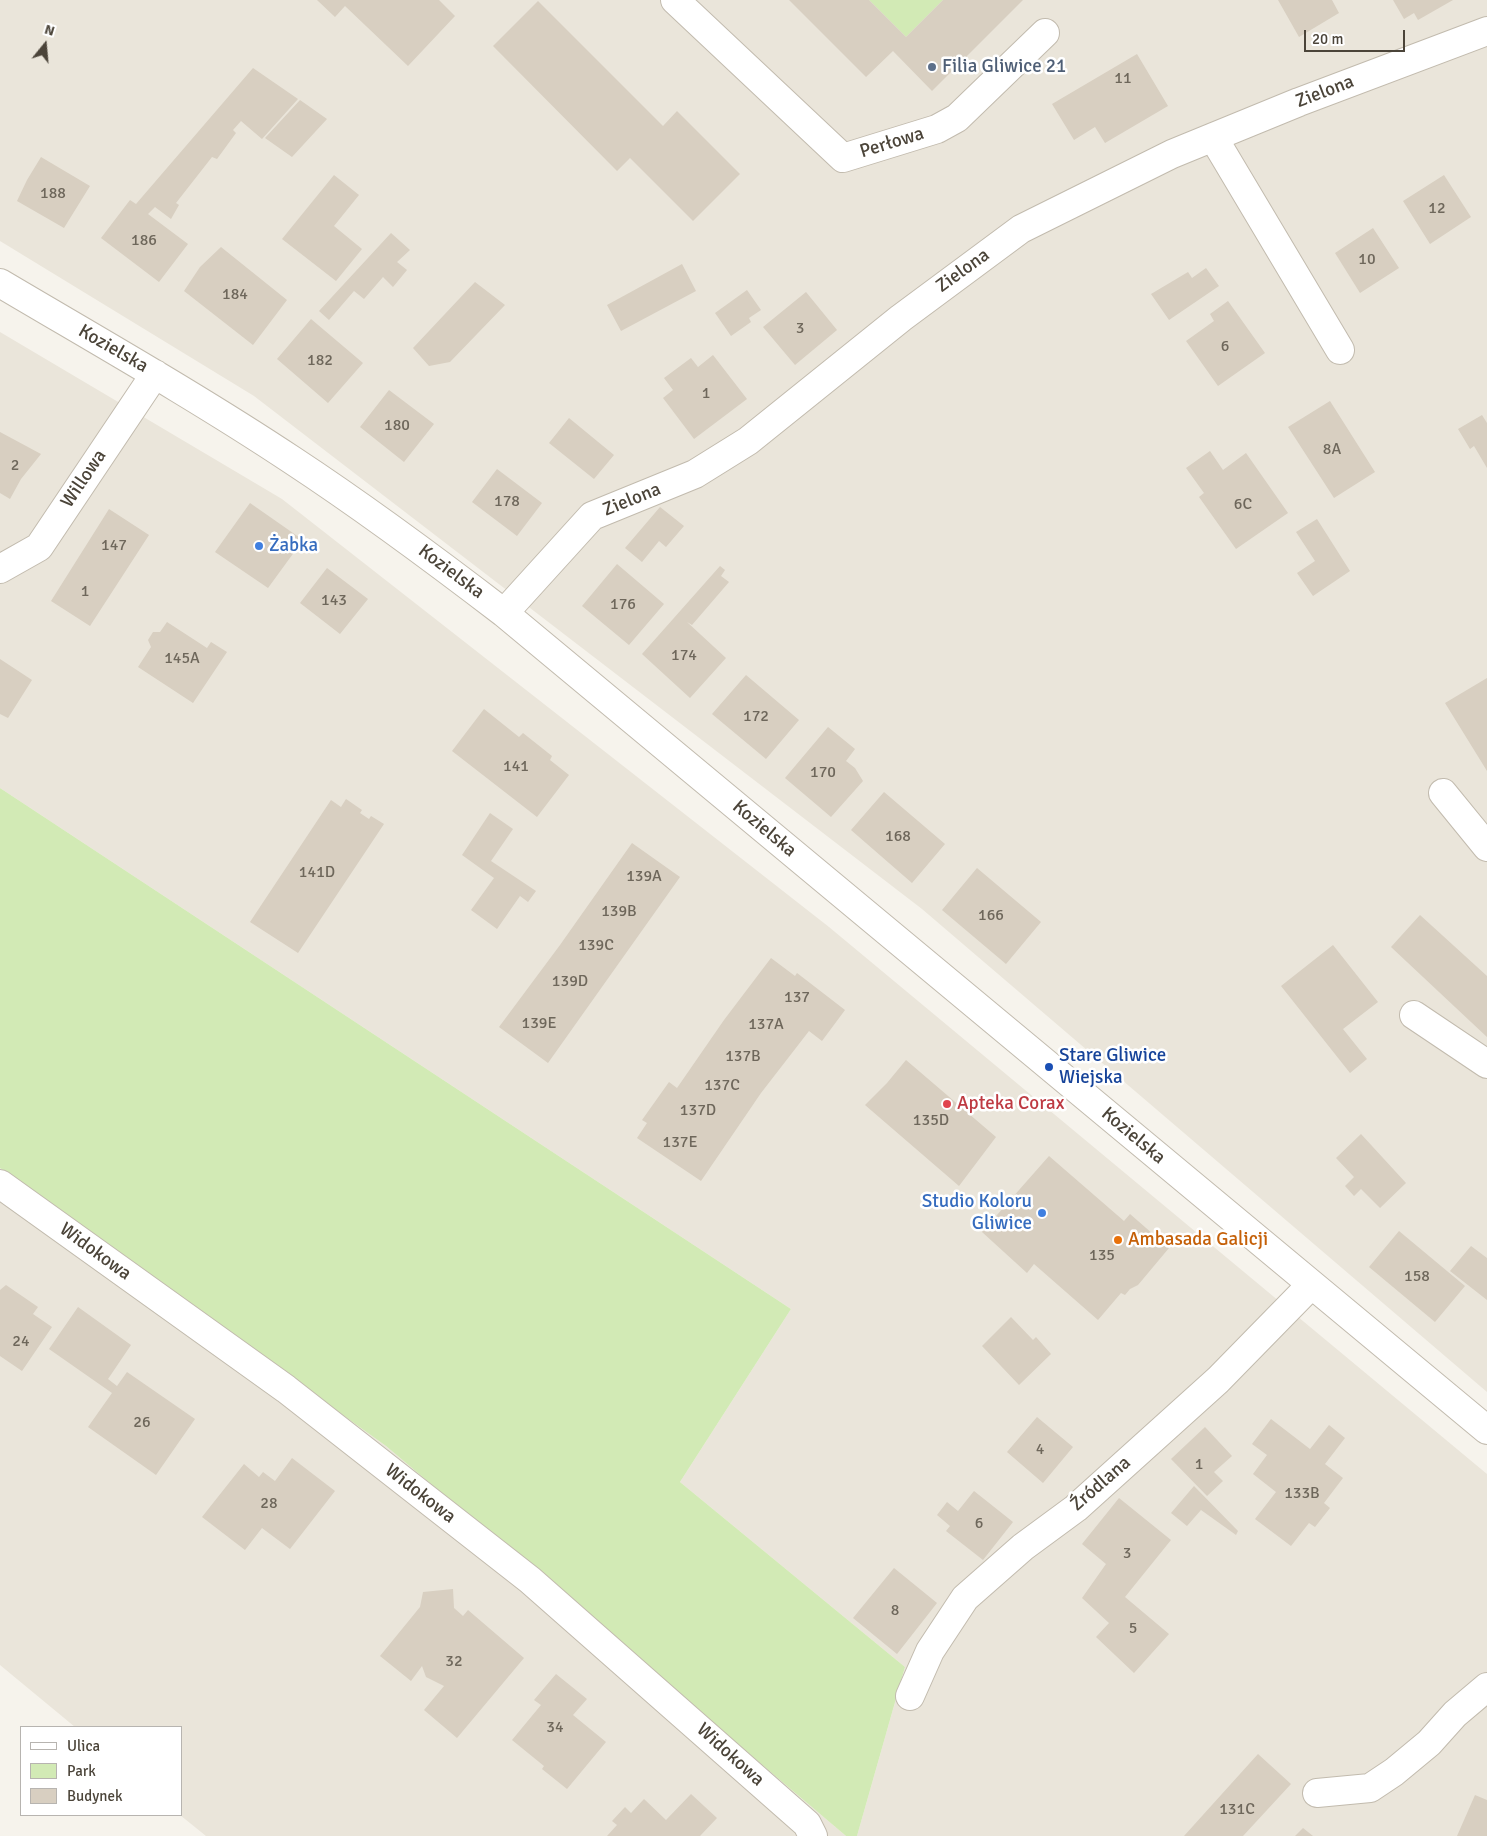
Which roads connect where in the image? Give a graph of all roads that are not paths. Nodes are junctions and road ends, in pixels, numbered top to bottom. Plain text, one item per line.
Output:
1 (675, 0) edge
2 (1487, 31) edge
3 (1045, 33) dead end
4 (1213, 137) junction
5 (0, 284) edge
6 (1340, 350) dead end
7 (155, 374) junction
8 (0, 569) edge
9 (504, 613) junction
10 (1443, 793) dead end
11 (1487, 847) edge
12 (1414, 1015) dead end
13 (1487, 1064) edge
14 (0, 1184) edge
15 (1311, 1285) junction
16 (1487, 1430) edge
17 (1487, 1687) edge
18 (910, 1696) dead end
19 (1317, 1793) dead end
20 (813, 1836) edge

1 - 3 street, Perłowa
2 - 4 street, Zielona
4 - 6 street
4 - 9 street, Zielona
5 - 7 street, Kozielska
7 - 8 street, Willowa
7 - 9 street, Kozielska
9 - 15 street, Kozielska
10 - 11 street
12 - 13 street
14 - 20 street, Widokowa
15 - 16 street, Kozielska
15 - 18 street, Źródlana
17 - 19 street

